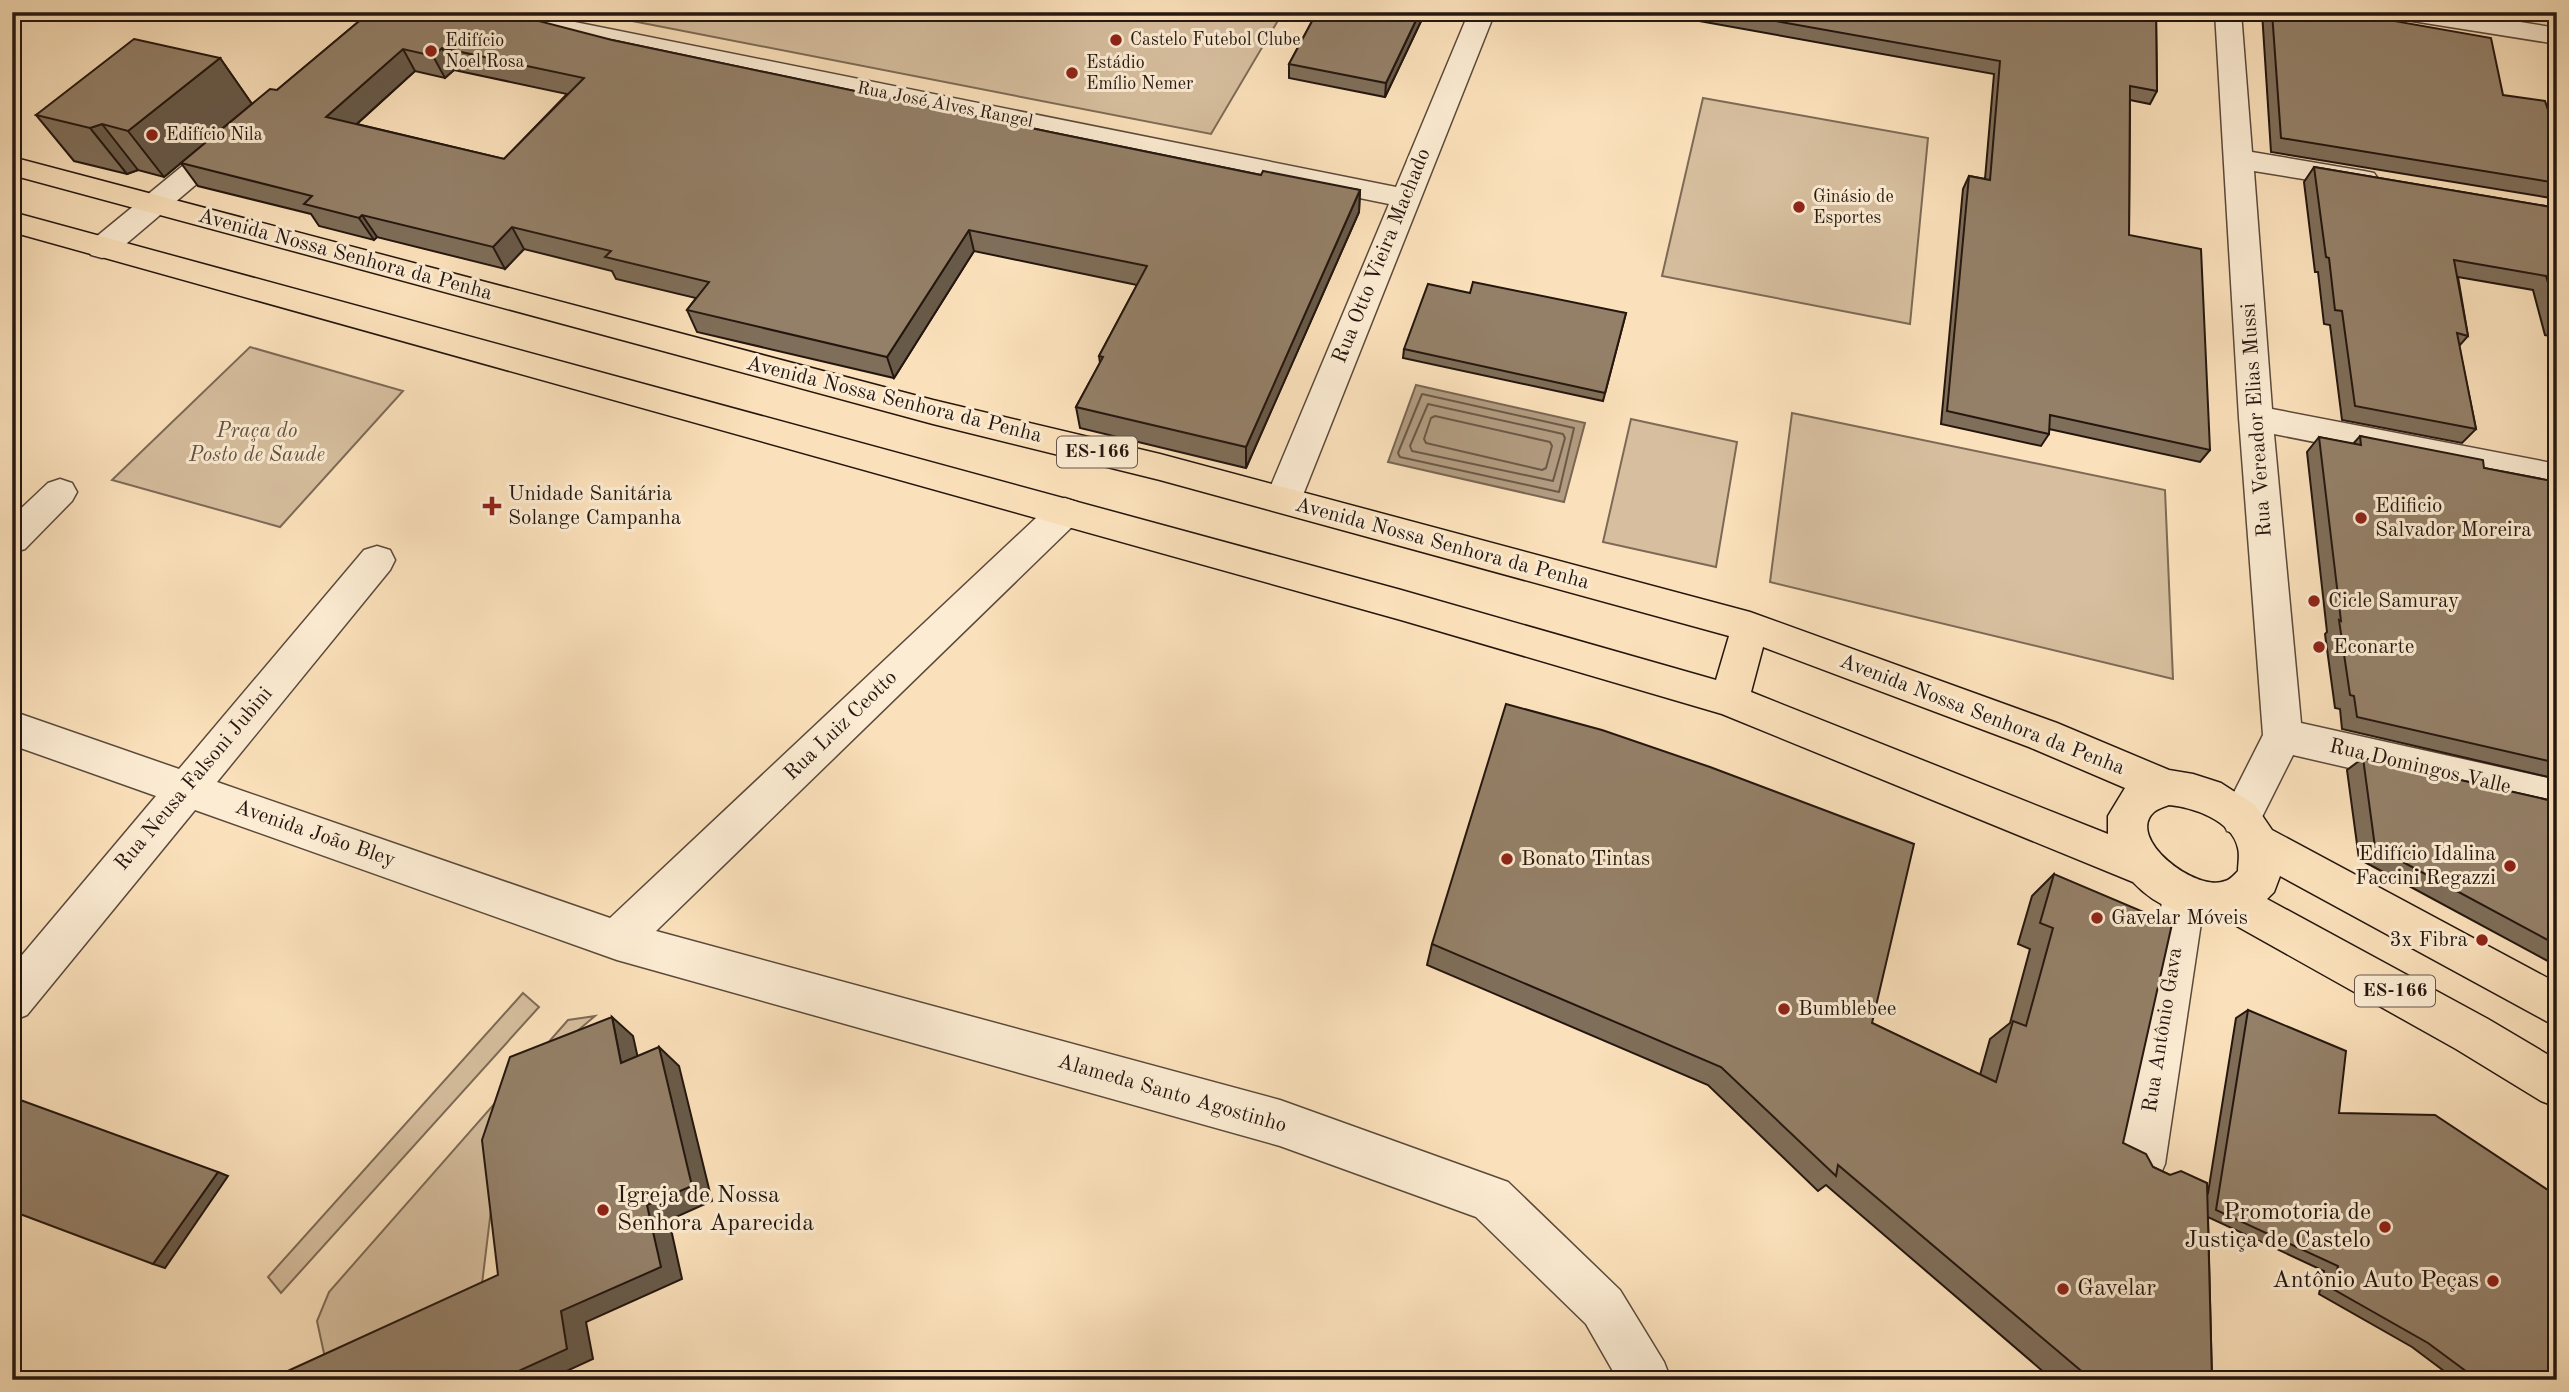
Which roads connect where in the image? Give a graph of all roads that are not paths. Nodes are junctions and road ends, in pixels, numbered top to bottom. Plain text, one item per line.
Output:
1 (485, 12) edge
2 (1482, 12) edge
3 (2228, 12) edge
4 (2406, 12) edge
5 (2557, 36) edge
6 (248, 126) edge
7 (2238, 159) junction
8 (12, 166) edge
9 (2398, 186) edge
10 (1405, 198) junction
11 (155, 204) junction
12 (16, 227) edge
13 (102, 248) junction
14 (2256, 418) junction
15 (2557, 477) edge
16 (60, 492) dead end
17 (1283, 500) junction
18 (1065, 512) junction
19 (12, 539) edge
20 (377, 560) dead end
21 (1750, 627) junction
22 (1729, 700) junction
23 (12, 727) edge
24 (2283, 736) junction
25 (2166, 787) junction
26 (186, 788) junction
27 (2557, 798) edge
28 (2249, 830) junction
29 (2144, 867) junction
30 (2184, 896) junction
31 (2231, 901) junction
32 (617, 940) junction
33 (12, 1000) edge
34 (2557, 1006) edge
35 (2557, 1085) edge
36 (2142, 1164) edge
37 (1646, 1380) edge

1 - 10 street, Rua José Alves Rangel
2 - 10 street, Rua Otto Vieira Machado
3 - 7 street, Rua Vereador Elias Mussi
4 - 5 street
6 - 11 street
7 - 9 street
7 - 14 street, Rua Vereador Elias Mussi
8 - 11 main road, Avenida Nossa Senhora da Penha / ES-166
10 - 17 street, Rua Otto Vieira Machado
11 - 13 street
11 - 17 main road, Avenida Nossa Senhora da Penha / ES-166
12 - 13 main road
13 - 18 main road
14 - 15 street
14 - 24 street, Rua Vereador Elias Mussi
16 - 19 street
17 - 21 main road, Avenida Nossa Senhora da Penha / ES-166
18 - 22 main road
18 - 32 street, Rua Luiz Ceotto
20 - 26 street, Rua Neusa Falsoni Jubini
21 - 22 main road
21 - 25 main road, Avenida Nossa Senhora da Penha / ES-166
22 - 29 main road
23 - 26 street, Avenida João Bley
24 - 27 street, Rua Domingos Valle
24 - 28 street
25 - 28 main road
25 - 29 main road
26 - 32 street, Avenida João Bley
26 - 33 street, Rua Neusa Falsoni Jubini
28 - 31 main road
28 - 34 main road
29 - 30 main road
30 - 31 main road
30 - 36 street, Rua Antônio Gava
31 - 35 main road, ES-166
32 - 37 street, Alameda Santo Agostinho

